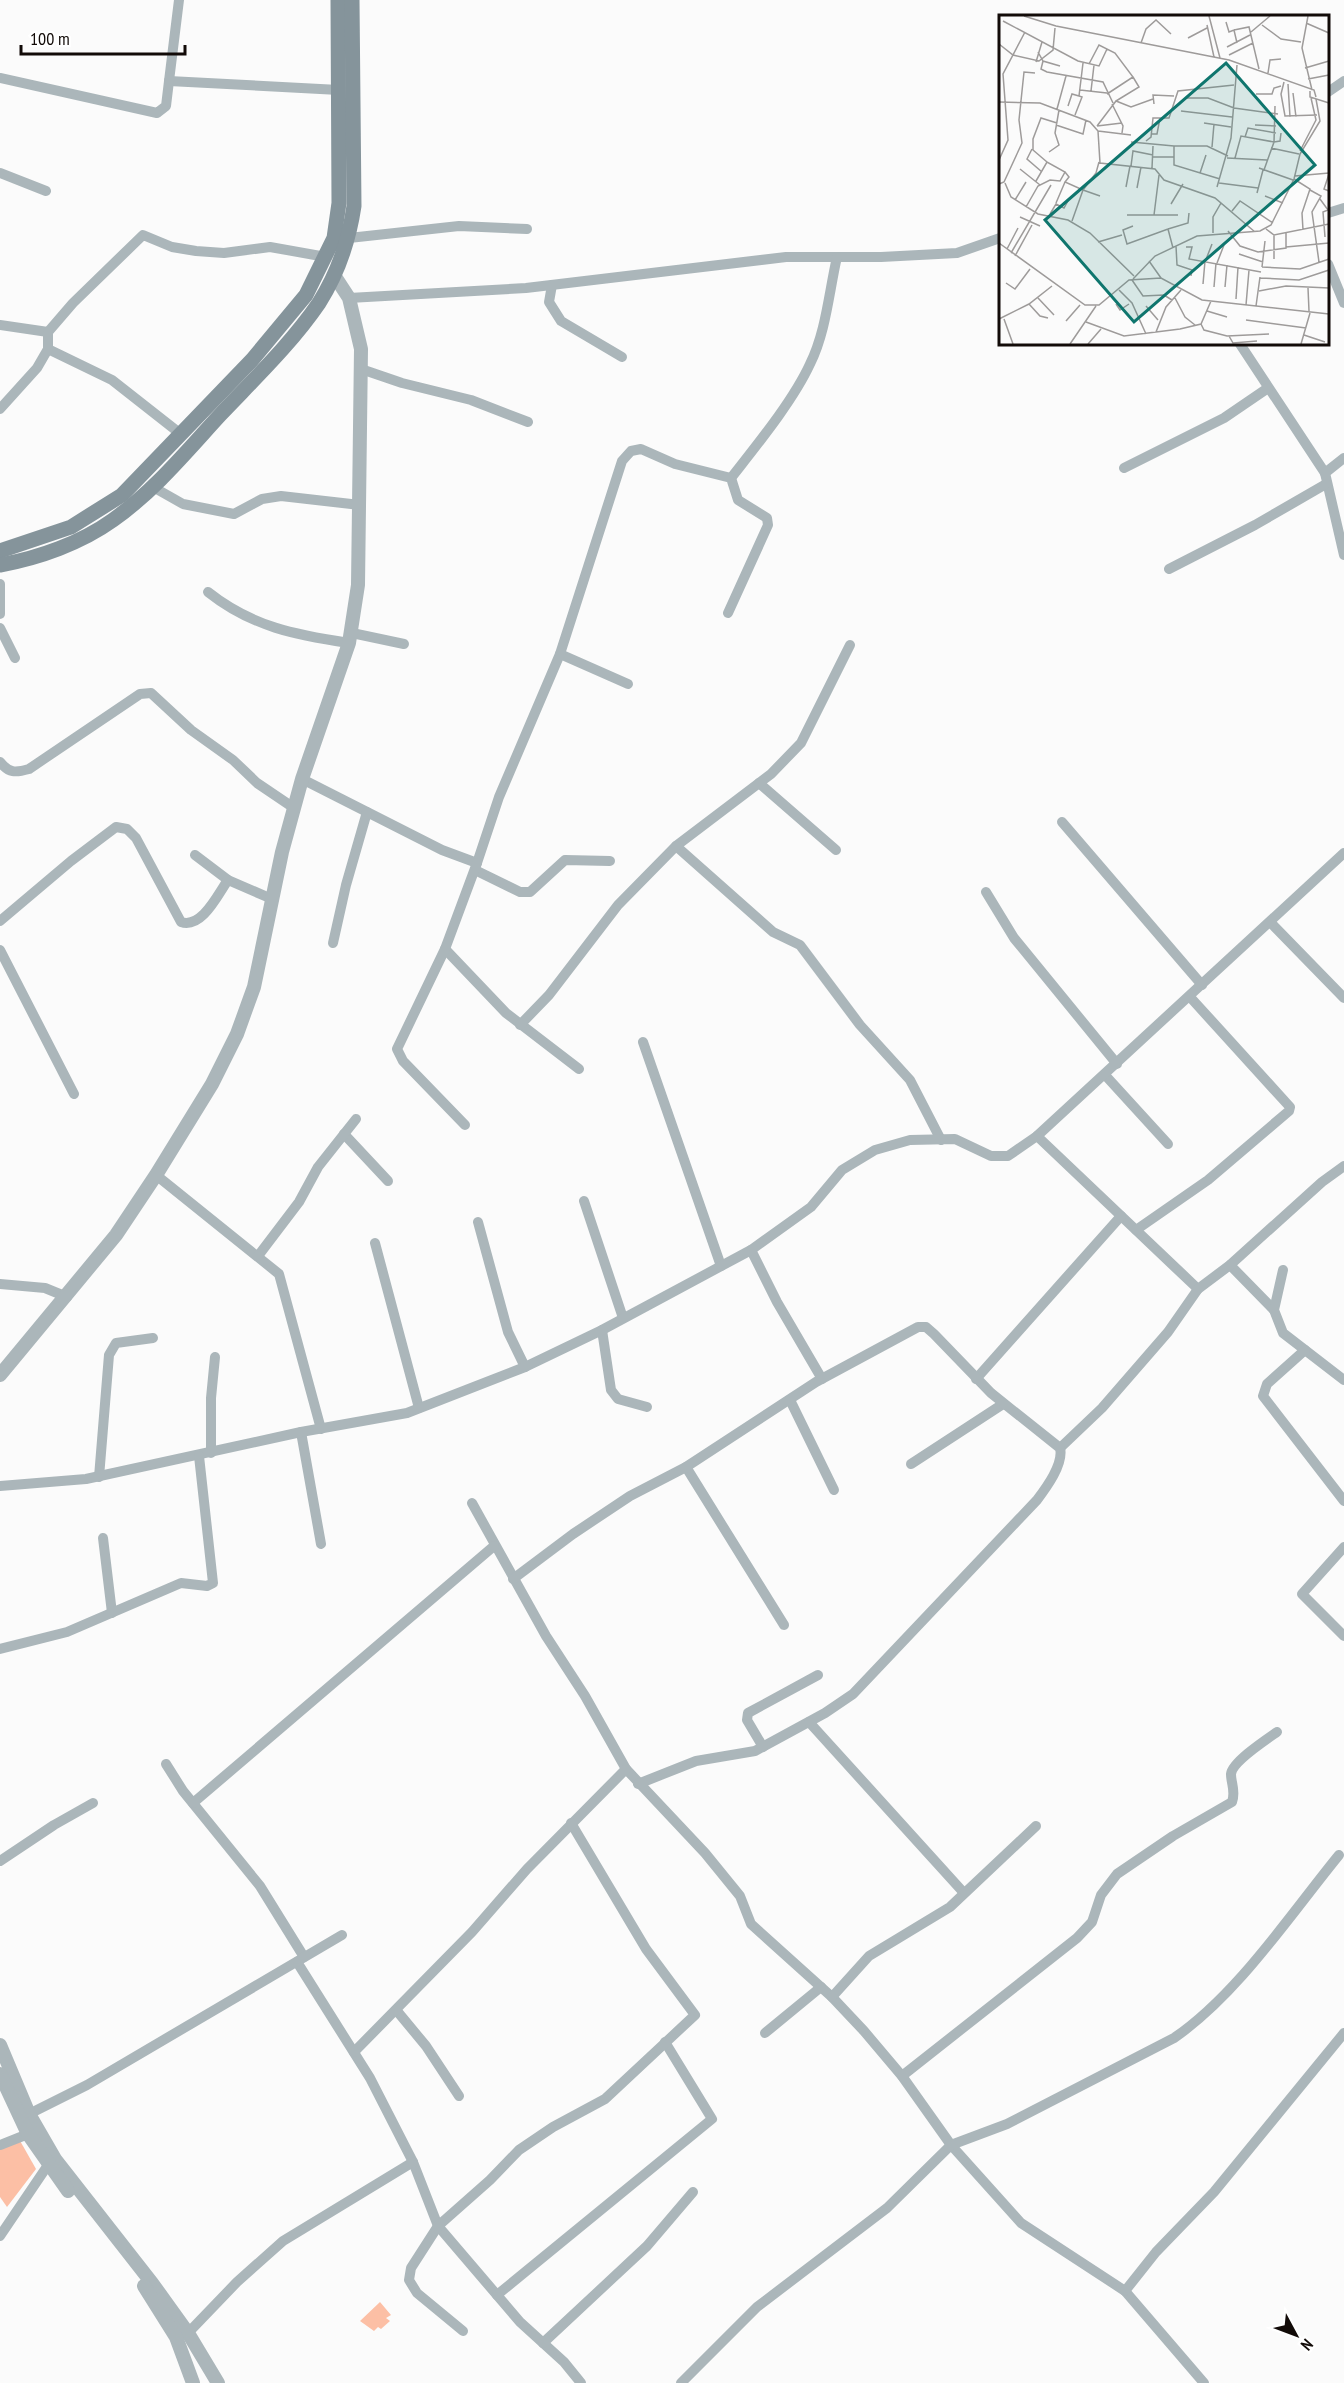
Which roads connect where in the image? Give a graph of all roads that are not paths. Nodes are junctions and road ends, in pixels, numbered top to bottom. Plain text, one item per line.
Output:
1 (179, 0) edge
2 (338, 0) edge
3 (352, 0) edge
4 (0, 78) edge
5 (169, 81) junction
6 (1344, 81) edge
7 (339, 90) junction
8 (1329, 91) edge
9 (0, 172) edge
10 (46, 191) dead end
11 (1344, 208) edge
12 (1329, 213) edge
13 (528, 229) dead end
14 (349, 237) junction
15 (999, 238) edge
16 (326, 257) junction
17 (837, 257) junction
18 (1329, 267) edge
19 (334, 275) junction
20 (552, 285) junction
21 (349, 298) junction
22 (1344, 303) edge
23 (0, 325) edge
24 (48, 332) junction
25 (1241, 345) edge
26 (48, 349) junction
27 (622, 357) dead end
28 (361, 369) junction
29 (1268, 388) junction
30 (0, 409) edge
31 (528, 422) dead end
32 (182, 435) junction
33 (1344, 458) edge
34 (1124, 468) dead end
35 (731, 478) junction
36 (1325, 478) junction
37 (153, 487) junction
38 (360, 506) junction
39 (0, 551) edge
40 (1344, 555) edge
41 (0, 565) edge
42 (1169, 568) dead end
43 (0, 584) edge
44 (208, 592) dead end
45 (728, 613) dead end
46 (0, 614) edge
47 (0, 628) edge
48 (351, 638) junction
49 (404, 644) dead end
50 (850, 645) dead end
51 (560, 654) junction
52 (15, 658) dead end
53 (628, 684) dead end
54 (0, 762) edge
55 (302, 779) junction
56 (759, 783) junction
57 (294, 808) junction
58 (367, 812) junction
59 (1062, 822) dead end
60 (676, 846) junction
61 (836, 850) dead end
62 (1344, 853) edge
63 (195, 855) dead end
64 (610, 861) dead end
65 (476, 867) junction
66 (228, 880) junction
67 (986, 892) dead end
68 (272, 899) junction
69 (0, 921) edge
70 (1271, 923) junction
71 (333, 943) dead end
72 (445, 949) junction
73 (0, 950) edge
74 (1202, 985) junction
75 (1190, 997) junction
76 (1344, 998) edge
77 (520, 1024) junction
78 (643, 1042) dead end
79 (1117, 1064) junction
80 (579, 1069) dead end
81 (1105, 1075) junction
82 (74, 1094) dead end
83 (356, 1119) dead end
84 (465, 1125) dead end
85 (344, 1134) junction
86 (1037, 1136) junction
87 (941, 1140) junction
88 (1168, 1144) dead end
89 (1344, 1166) edge
90 (156, 1175) junction
91 (388, 1181) dead end
92 (584, 1201) dead end
93 (1121, 1216) junction
94 (478, 1222) dead end
95 (1136, 1230) junction
96 (375, 1243) dead end
97 (751, 1250) junction
98 (258, 1256) junction
99 (1230, 1265) junction
100 (722, 1266) junction
101 (1283, 1270) dead end
102 (0, 1284) edge
103 (1198, 1289) junction
104 (67, 1297) junction
105 (1274, 1310) junction
106 (623, 1318) junction
107 (602, 1330) junction
108 (153, 1338) dead end
109 (1305, 1350) junction
110 (215, 1358) dead end
111 (525, 1367) junction
112 (0, 1375) edge
113 (822, 1379) junction
114 (976, 1379) junction
115 (1344, 1380) edge
116 (790, 1400) junction
117 (1004, 1404) junction
118 (646, 1407) dead end
119 (419, 1408) junction
120 (321, 1429) junction
121 (301, 1432) junction
122 (1060, 1449) junction
123 (211, 1453) junction
124 (199, 1456) junction
125 (911, 1464) dead end
126 (686, 1467) junction
127 (99, 1477) junction
128 (0, 1486) edge
129 (834, 1490) dead end
130 (1344, 1501) edge
131 (472, 1503) dead end
132 (103, 1538) dead end
133 (321, 1544) dead end
134 (494, 1546) junction
135 (1344, 1547) edge
136 (513, 1579) junction
137 (112, 1613) junction
138 (784, 1624) dead end
139 (1344, 1636) edge
140 (0, 1649) edge
141 (818, 1675) dead end
142 (809, 1722) junction
143 (1277, 1732) dead end
144 (763, 1747) junction
145 (166, 1764) dead end
146 (626, 1769) junction
147 (638, 1784) junction
148 (93, 1803) dead end
149 (193, 1803) junction
150 (571, 1823) junction
151 (1036, 1826) dead end
152 (1339, 1855) dead end
153 (0, 1862) edge
154 (964, 1893) junction
155 (342, 1935) dead end
156 (301, 1960) junction
157 (821, 1987) junction
158 (832, 1997) junction
159 (397, 2011) junction
160 (765, 2033) dead end
161 (1344, 2033) edge
162 (665, 2042) junction
163 (0, 2045) edge
164 (354, 2052) junction
165 (0, 2074) edge
166 (902, 2076) junction
167 (459, 2096) dead end
168 (29, 2114) junction
169 (28, 2134) junction
170 (0, 2145) edge
171 (951, 2145) junction
172 (412, 2162) junction
173 (48, 2165) junction
174 (693, 2192) dead end
175 (438, 2226) junction
176 (0, 2236) edge
177 (1125, 2291) junction
178 (497, 2295) junction
179 (463, 2331) dead end
180 (188, 2333) junction
181 (543, 2343) junction
182 (193, 2383) edge
183 (218, 2383) edge
184 (581, 2383) edge
185 (681, 2383) edge
186 (1204, 2383) edge

1 - 5 street
2 - 7 main road
3 - 14 main road
4 - 5 street
5 - 7 street
6 - 8 street
7 - 16 main road
9 - 10 street
11 - 12 street
13 - 14 street
14 - 19 main road
15 - 17 street
16 - 24 street
16 - 32 main road
17 - 20 street
17 - 35 street
18 - 22 street
19 - 21 street
19 - 37 main road
20 - 21 street
20 - 27 street
21 - 28 street
23 - 24 street
24 - 26 street
25 - 29 street
26 - 30 street
26 - 32 street
28 - 31 street
28 - 38 street
29 - 34 street
29 - 36 street
32 - 39 main road
33 - 36 street
35 - 45 street
35 - 51 street
36 - 40 street
36 - 42 street
37 - 38 street
37 - 41 main road
38 - 48 street
43 - 46 street
44 - 48 street
47 - 52 street
48 - 49 street
48 - 55 street
50 - 56 street
51 - 53 street
51 - 65 street
54 - 57 street
55 - 57 street
55 - 58 street
56 - 60 street
56 - 61 street
57 - 68 street
58 - 65 street
58 - 71 street
59 - 74 street
60 - 77 street
60 - 87 street
62 - 70 street
63 - 66 street
64 - 65 street
65 - 72 street
66 - 68 street
66 - 69 street
67 - 79 street
68 - 90 street
70 - 74 street
70 - 76 street
72 - 77 street
72 - 84 street
73 - 82 street
74 - 75 street
75 - 79 street
75 - 95 street
77 - 80 street
78 - 100 street
79 - 81 street
81 - 86 street
81 - 88 street
83 - 85 street
85 - 91 street
85 - 98 street
86 - 87 street
86 - 93 street
87 - 97 street
89 - 99 street
90 - 98 street
90 - 104 street
92 - 106 street
93 - 95 street
93 - 114 street
94 - 111 street
95 - 103 street
96 - 119 street
97 - 100 street
97 - 113 street
98 - 120 street
99 - 103 street
99 - 105 street
100 - 106 street
101 - 105 street
102 - 104 street
103 - 122 street
104 - 112 street
105 - 109 street
106 - 107 street
107 - 111 street
107 - 118 street
108 - 127 street
109 - 115 street
109 - 130 street
110 - 123 street
111 - 119 street
113 - 114 street
113 - 116 street
114 - 117 street
116 - 126 street
116 - 129 street
117 - 122 street
117 - 125 street
119 - 120 street
120 - 121 street
121 - 123 street
121 - 133 street
122 - 142 street
123 - 124 street
124 - 127 street
124 - 137 street
126 - 136 street
126 - 138 street
127 - 128 street
131 - 134 street
132 - 137 street
134 - 136 street
134 - 149 street
135 - 139 street
136 - 146 street
137 - 140 street
141 - 144 street
142 - 144 street
142 - 154 street
143 - 166 street
144 - 147 street
145 - 149 street
146 - 147 street
146 - 150 street
147 - 157 street
148 - 153 street
149 - 156 street
150 - 159 street
150 - 162 street
151 - 154 street
152 - 171 street
154 - 158 street
155 - 156 street
156 - 164 street
156 - 168 street
157 - 158 street
157 - 160 street
158 - 166 street
159 - 164 street
159 - 167 street
161 - 177 street
162 - 175 street
162 - 178 street
163 - 168 street
164 - 172 street
165 - 169 street
166 - 171 street
168 - 180 street
169 - 170 street
169 - 173 street
171 - 177 street
171 - 185 street
172 - 175 street
172 - 180 street
173 - 176 street
173 - 182 street
174 - 181 street
175 - 178 street
175 - 179 street
177 - 186 street
178 - 181 street
180 - 183 street
181 - 184 street

